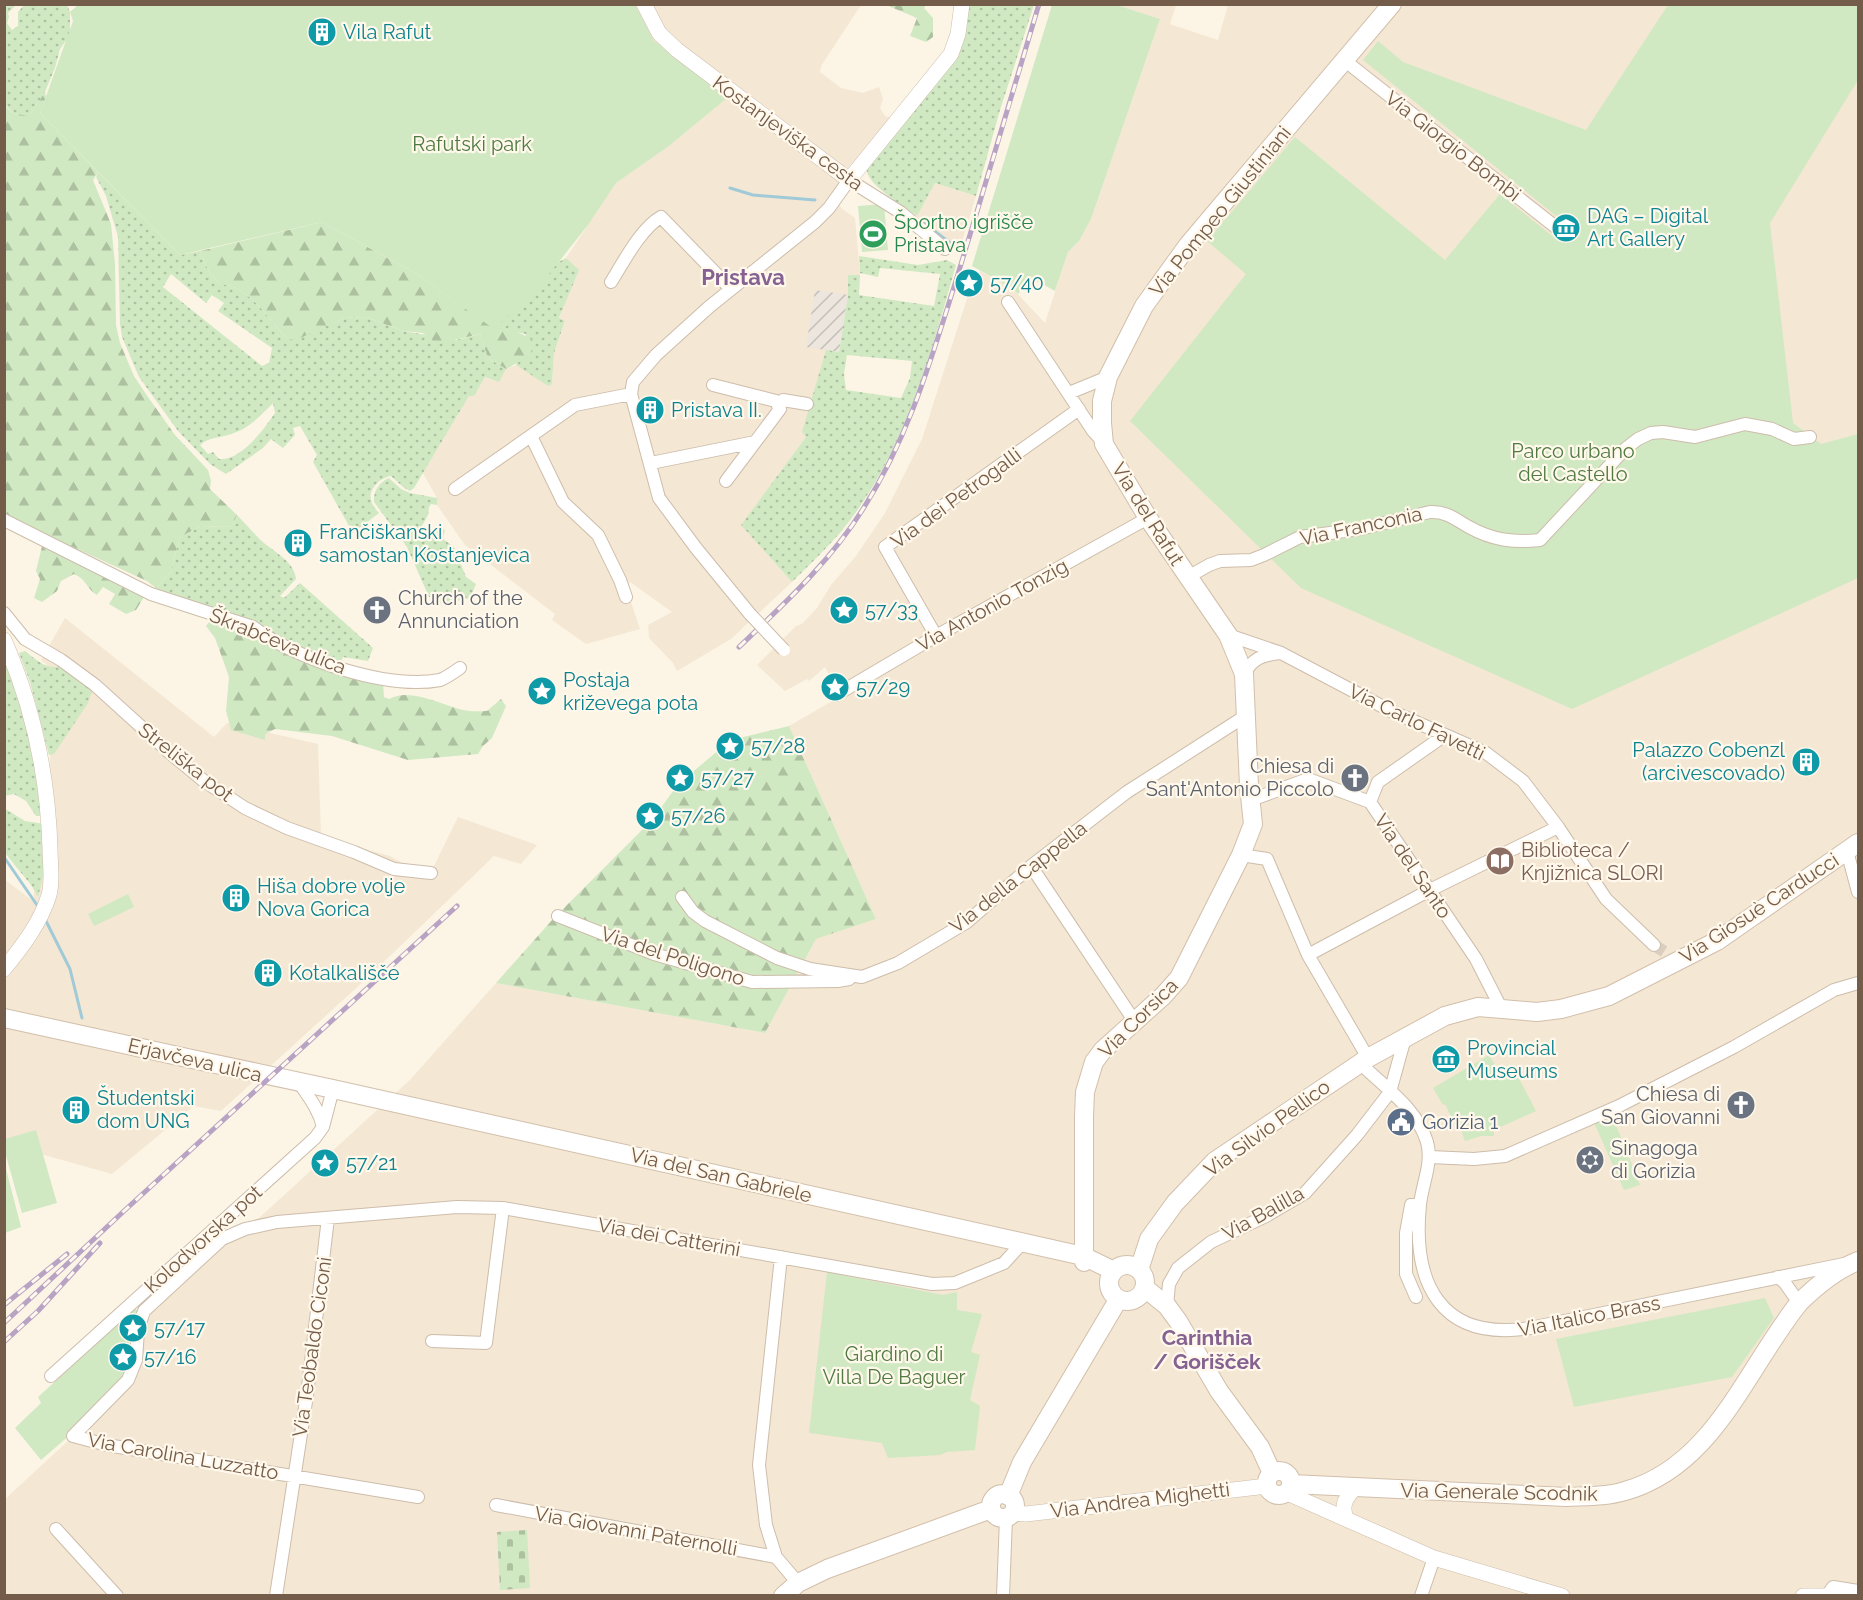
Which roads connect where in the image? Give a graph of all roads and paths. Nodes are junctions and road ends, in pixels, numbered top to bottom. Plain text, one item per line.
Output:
1 (644, 4) edge
2 (962, 4) edge
3 (1392, 4) edge
4 (1344, 60) junction
5 (849, 180) junction
6 (1562, 232) dead end
7 (945, 249) dead end
8 (611, 282) dead end
9 (731, 289) junction
10 (1008, 302) dead end
11 (1108, 377) junction
12 (713, 385) dead end
13 (1069, 393) junction
14 (631, 394) junction
15 (807, 404) dead end
16 (778, 406) junction
17 (1079, 409) junction
18 (531, 436) junction
19 (1810, 437) dead end
20 (755, 442) junction
21 (1104, 444) junction
22 (651, 463) junction
23 (726, 481) dead end
24 (455, 489) dead end
25 (1148, 518) junction
26 (4, 520) edge
27 (1188, 577) junction
28 (626, 597) dead end
29 (4, 612) edge
30 (1228, 635) junction
31 (936, 636) junction
32 (4, 640) edge
33 (784, 650) dead end
34 (1281, 653) junction
35 (460, 668) dead end
36 (1244, 674) junction
37 (836, 695) dead end
38 (1247, 715) junction
39 (1445, 735) junction
40 (1251, 800) junction
41 (1370, 802) junction
42 (1252, 824) joint
43 (1558, 827) junction
44 (1853, 847) edge
45 (1241, 855) junction
46 (1031, 866) junction
47 (431, 873) dead end
48 (1430, 890) junction
49 (1858, 892) edge
50 (682, 897) dead end
51 (558, 916) dead end
52 (1654, 945) tunnel mouth
53 (1308, 955) junction
54 (4, 969) edge
55 (862, 977) junction
56 (1858, 983) edge
57 (1501, 1008) junction
58 (4, 1018) edge
59 (1135, 1022) junction
60 (1405, 1038) junction
61 (1364, 1060) junction
62 (298, 1081) junction
63 (333, 1089) junction
64 (1390, 1092) junction
65 (386, 1100) joint
66 (323, 1127) junction
67 (1430, 1156) junction
68 (1420, 1205) junction
69 (503, 1208) junction
70 (328, 1218) junction
71 (1023, 1242) junction
72 (781, 1257) junction
73 (1084, 1259) junction
74 (1857, 1261) edge
75 (1139, 1270) junction
76 (1112, 1274) junction
77 (1778, 1277) junction
78 (1145, 1288) junction
79 (1416, 1297) dead end
80 (1118, 1300) junction
81 (1799, 1304) junction
82 (1167, 1306) junction
83 (432, 1341) dead end
84 (51, 1376) dead end
85 (73, 1436) joint
86 (294, 1476) junction
87 (1270, 1479) junction
88 (1289, 1488) junction
89 (1356, 1488) junction
90 (418, 1497) dead end
91 (495, 1505) dead end
92 (1005, 1509) junction
93 (1346, 1519) junction
94 (56, 1529) dead end
95 (776, 1557) junction
96 (1434, 1558) junction
97 (798, 1583) junction
98 (1858, 1591) edge
99 (1830, 1595) edge
100 (117, 1596) edge
101 (276, 1596) edge
102 (783, 1596) edge
103 (1003, 1596) edge
104 (1421, 1596) edge
105 (1562, 1596) edge
106 (1803, 1596) edge

1 - 5 street, Kostanjeviška cesta
2 - 5 street
3 - 4 main road, Via Pompeo Giustiniani
4 - 6 street, Via Giorgio Bombi
4 - 11 main road, Via Pompeo Giustiniani
5 - 7 street, Kostanjeviška cesta
5 - 9 street
8 - 9 street
9 - 14 street
10 - 13 street, Via del Rafut
11 - 13 street
11 - 21 main road, Via Pompeo Giustiniani
12 - 16 street
13 - 17 street, Via del Rafut
14 - 18 street
14 - 22 street
15 - 16 street
16 - 20 street
17 - 21 street, Via del Rafut
17 - 31 street, Via dei Petrogalli
18 - 24 street
18 - 28 street
19 - 27 street, Via Franconia
20 - 22 street
20 - 23 street
21 - 25 main road, Via del Rafut
22 - 33 street, bridge
25 - 27 main road, Via del Rafut
25 - 31 street, Via Antonio Tonzig
26 - 35 street, Škrabčeva ulica
27 - 30 main road, Via del Rafut
29 - 47 street, Streliška pot
30 - 34 street, Via Carlo Favetti
30 - 36 main road, Via del Rafut
31 - 37 street, Via Antonio Tonzig
32 - 54 street
34 - 36 street
34 - 39 street, Via Carlo Favetti
36 - 38 main road, Via del Rafut
38 - 40 main road, Via del Rafut
38 - 46 street, Via della Cappella
39 - 41 street
39 - 43 street, Via Carlo Favetti
40 - 41 street, Via del Santo
40 - 42 main road, Via del Rafut
41 - 48 street, Via del Santo
42 - 45 main road, Via Corsica
43 - 48 street
43 - 52 street, Via Carlo Favetti
44 - 49 street
44 - 57 main road, Via Giosuè Carducci
45 - 53 street
45 - 59 main road, Via Corsica
46 - 55 street, Via della Cappella
46 - 59 street
48 - 53 street
48 - 57 street, Via del Santo
50 - 55 street, Via della Cappella
51 - 55 street, Via del Poligono
53 - 61 street
56 - 67 street
57 - 60 main road, Via Giosuè Carducci
58 - 62 main road, Erjavčeva ulica
59 - 73 main road, Via Corsica
60 - 61 main road, Via Silvio Pellico
60 - 64 street
61 - 64 street
61 - 75 main road, Via Silvio Pellico
62 - 63 main road, Erjavčeva ulica
62 - 66 street
63 - 65 main road, Erjavčeva ulica
63 - 66 street, Kolodvorska pot
64 - 67 street
64 - 82 street, Via Balilla
65 - 71 main road, Via del San Gabriele
66 - 84 street, Kolodvorska pot
67 - 68 street, Via Italico Brass
68 - 77 street, Via Italico Brass
68 - 79 street
69 - 70 street, Via dei Catterini
69 - 72 street, Via dei Catterini
69 - 83 street
70 - 85 street, Via dei Catterini
70 - 86 street, Via Teobaldo Ciconi
71 - 72 street, Via dei Catterini
71 - 73 main road, Via del San Gabriele
72 - 95 street
73 - 76 main road, Via del San Gabriele
74 - 77 street, Via Italico Brass
74 - 81 main road, Via Generale Scodnik
75 - 76 main road
75 - 78 main road
76 - 80 main road
77 - 81 street
78 - 80 main road
78 - 82 main road
80 - 92 main road
81 - 89 main road, Via Generale Scodnik
82 - 87 main road
85 - 86 street, Via Carolina Luzzatto
86 - 90 street
86 - 101 street, Via Teobaldo Ciconi
87 - 88 main road
87 - 92 street, Via Andrea Mighetti
88 - 89 main road, Via Generale Scodnik
88 - 93 street
89 - 93 street
91 - 95 street, Via Giovanni Paternolli
92 - 97 main road
92 - 103 street
93 - 96 street
94 - 100 street
95 - 97 street
96 - 104 street
96 - 105 street
97 - 102 main road
98 - 99 street
99 - 106 street

